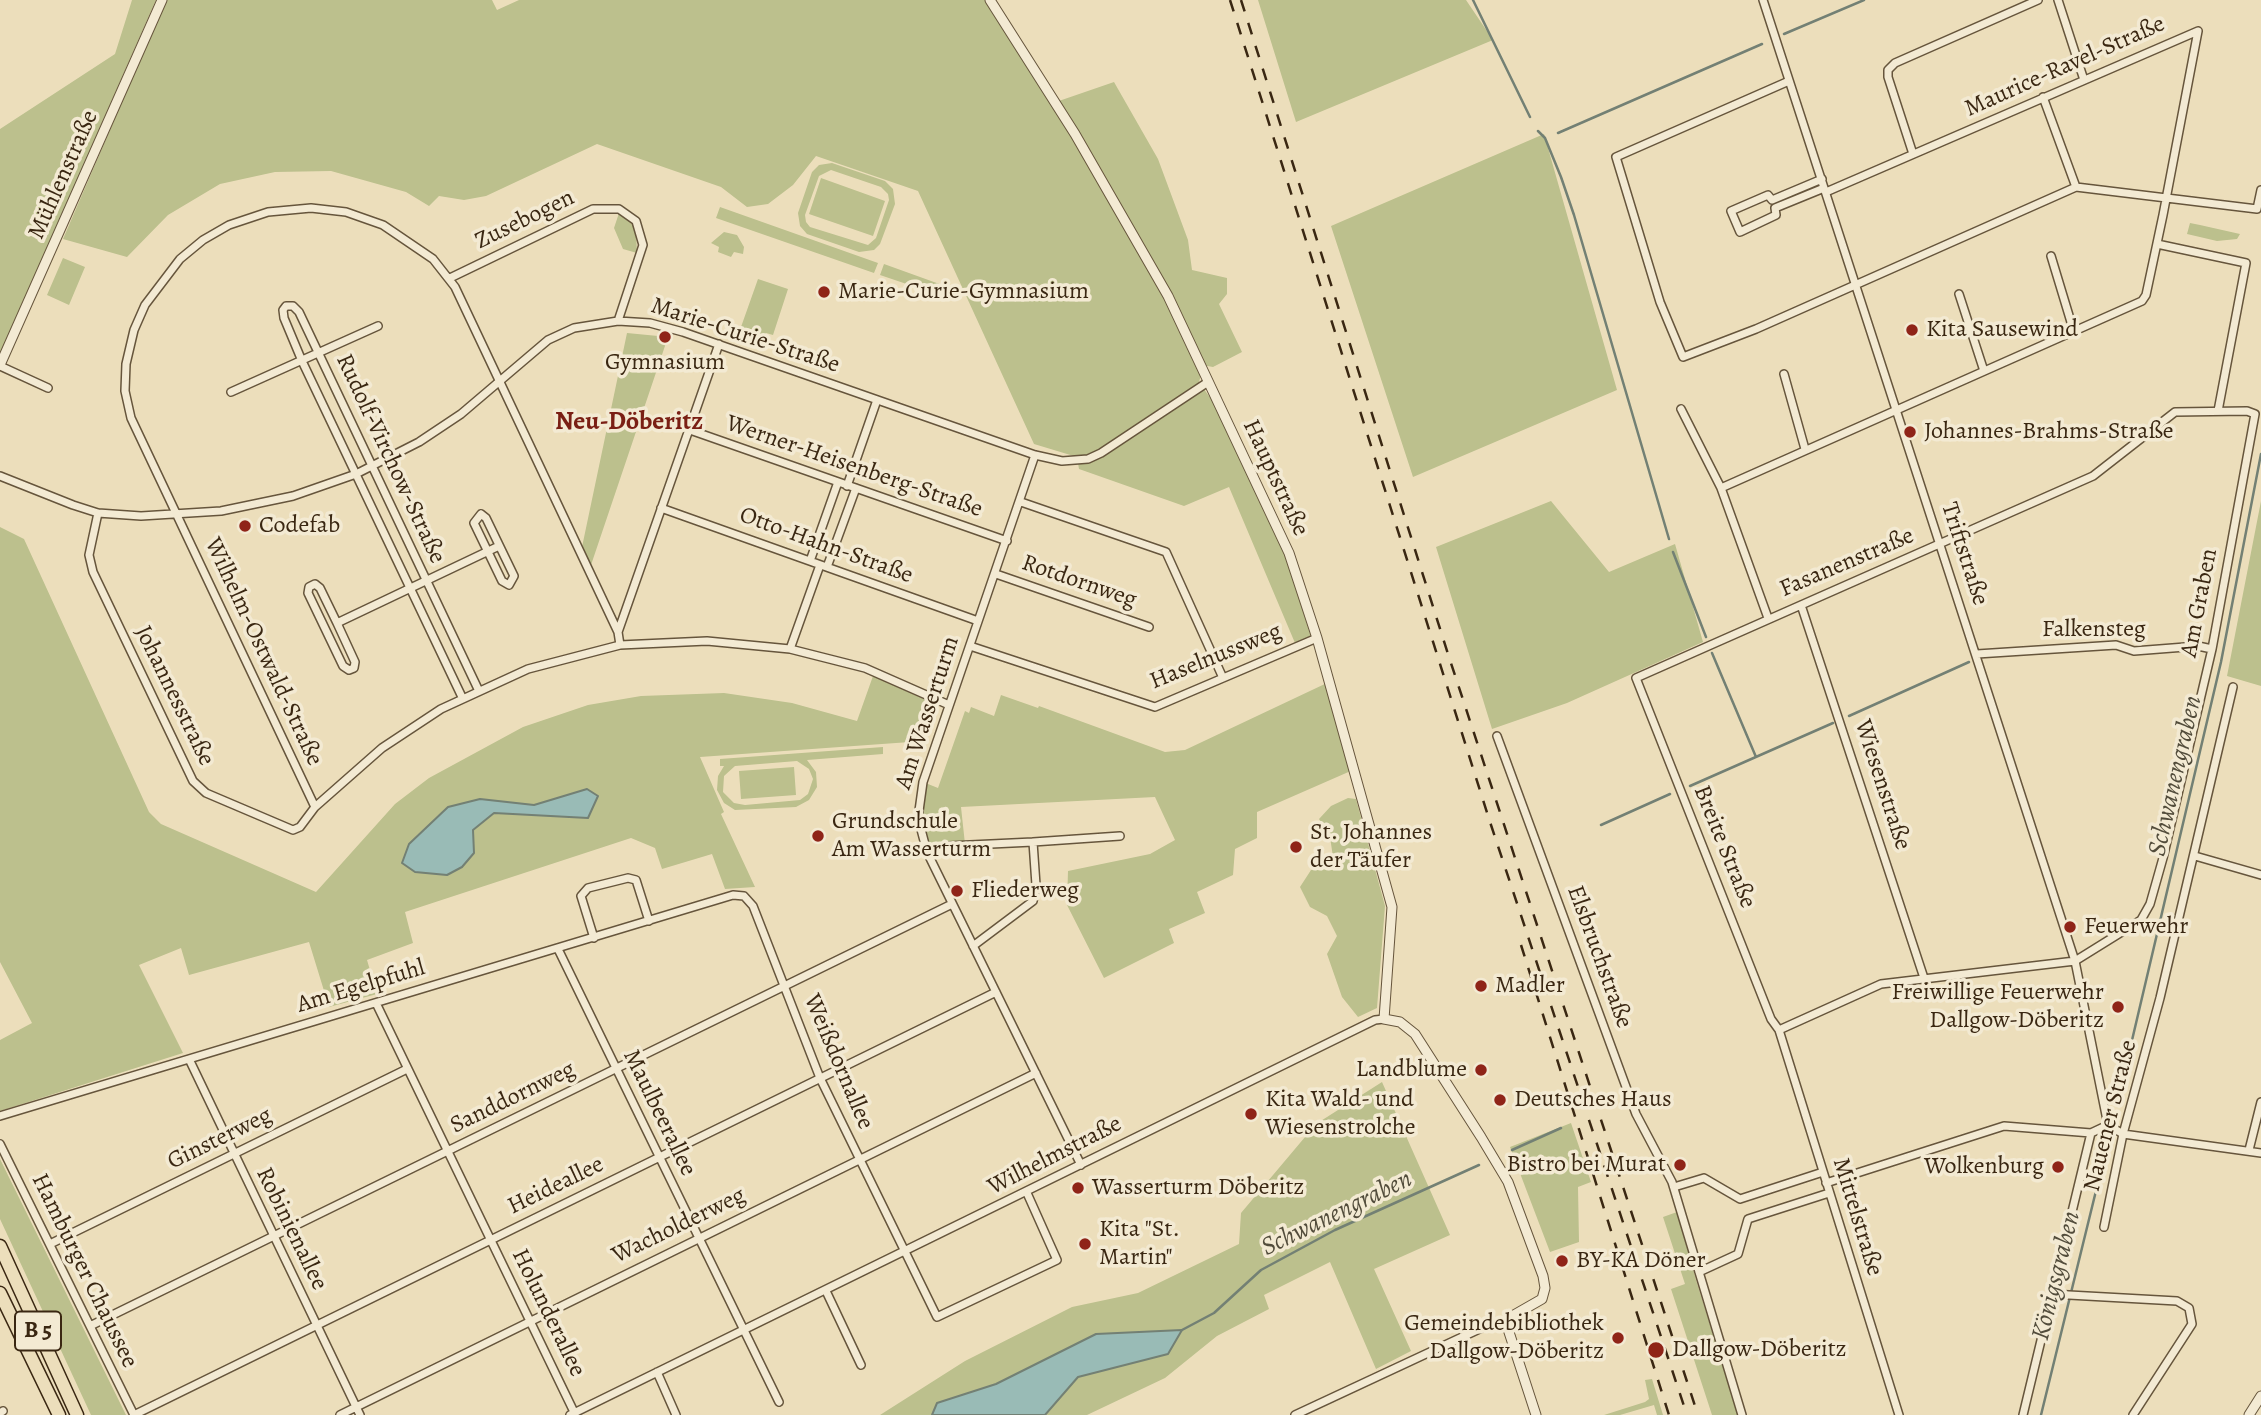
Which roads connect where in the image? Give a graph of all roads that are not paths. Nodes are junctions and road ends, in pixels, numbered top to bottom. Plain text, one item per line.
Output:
1 (162, 0) edge
2 (990, 0) edge
3 (1763, 0) edge
4 (2038, 0) edge
5 (2058, 0) edge
6 (2084, 80) junction
7 (1789, 81) junction
8 (2043, 97) junction
9 (1913, 154) junction
10 (1822, 179) junction
11 (2076, 187) junction
12 (1825, 190) junction
13 (2261, 190) edge
14 (2165, 198) junction
15 (1774, 204) junction
16 (2157, 244) junction
17 (2051, 256) dead end
18 (450, 278) junction
19 (1855, 284) junction
20 (1959, 294) dead end
21 (618, 321) junction
22 (377, 326) dead end
23 (2074, 332) junction
24 (719, 344) junction
25 (319, 353) junction
26 (302, 361) junction
27 (0, 366) edge
28 (1984, 371) junction
29 (1784, 374) dead end
30 (498, 382) junction
31 (1208, 382) junction
32 (48, 388) dead end
33 (231, 392) dead end
34 (877, 400) junction
35 (1681, 409) dead end
36 (1897, 409) junction
37 (2218, 411) junction
38 (690, 430) junction
39 (1805, 449) junction
40 (1035, 455) junction
41 (373, 466) junction
42 (356, 474) junction
43 (0, 476) edge
44 (838, 482) junction
45 (847, 486) junction
46 (856, 488) junction
47 (1721, 488) junction
48 (1021, 502) junction
49 (661, 508) junction
50 (97, 513) junction
51 (176, 514) junction
52 (1006, 541) junction
53 (1940, 544) junction
54 (499, 546) junction
55 (488, 552) junction
56 (810, 561) junction
57 (823, 566) junction
58 (996, 574) junction
59 (427, 581) junction
60 (410, 589) junction
61 (1801, 605) junction
62 (1768, 618) junction
63 (978, 621) junction
64 (337, 624) junction
65 (1149, 627) dead end
66 (618, 632) junction
67 (1317, 638) junction
68 (620, 645) junction
69 (970, 646) junction
70 (790, 649) junction
71 (2211, 649) junction
72 (1977, 654) junction
73 (1223, 678) junction
74 (1636, 678) joint
75 (2233, 687) dead end
76 (478, 689) junction
77 (462, 697) junction
78 (949, 705) junction
79 (1497, 736) dead end
80 (316, 807) junction
81 (1120, 836) dead end
82 (1033, 842) junction
83 (927, 852) junction
84 (2195, 856) junction
85 (2261, 875) edge
86 (733, 895) joint
87 (952, 904) junction
88 (649, 921) junction
89 (594, 938) junction
90 (973, 946) junction
91 (558, 949) junction
92 (2076, 961) junction
93 (1924, 978) junction
94 (784, 985) junction
95 (996, 992) junction
96 (376, 1003) junction
97 (1384, 1019) junction
98 (1779, 1030) junction
99 (189, 1059) junction
100 (407, 1069) junction
101 (616, 1069) junction
102 (1036, 1073) junction
103 (821, 1078) junction
104 (2261, 1102) edge
105 (0, 1116) edge
106 (2108, 1125) junction
107 (2091, 1133) junction
108 (2123, 1134) junction
109 (0, 1144) edge
110 (2249, 1150) junction
111 (448, 1151) junction
112 (2261, 1153) edge
113 (234, 1154) junction
114 (659, 1157) junction
115 (858, 1158) junction
116 (1081, 1165) junction
117 (1823, 1172) junction
118 (1826, 1183) junction
119 (1674, 1187) junction
120 (1829, 1192) junction
121 (1027, 1193) junction
122 (2104, 1227) dead end
123 (274, 1237) junction
124 (699, 1238) junction
125 (491, 1239) junction
126 (50, 1244) junction
127 (0, 1246) edge
128 (906, 1252) junction
129 (1699, 1272) junction
130 (825, 1291) junction
131 (0, 1293) edge
132 (2051, 1294) junction
133 (530, 1321) junction
134 (316, 1324) junction
135 (90, 1326) junction
136 (1507, 1326) junction
137 (744, 1332) junction
138 (861, 1365) dead end
139 (657, 1373) junction
140 (2261, 1396) edge
141 (779, 1402) dead end
142 (358, 1411) edge
143 (574, 1414) edge
144 (58, 1415) edge
145 (77, 1415) edge
146 (134, 1415) edge
147 (340, 1415) edge
148 (677, 1415) edge
149 (1294, 1415) edge
150 (1536, 1415) edge
151 (1742, 1415) edge
152 (1899, 1415) edge
153 (2023, 1415) edge
154 (2133, 1415) edge
155 (2249, 1415) edge

1 - 27 street, Mühlenstraße
2 - 31 street, Hauptstraße
3 - 7 street, Triftstraße
4 - 9 street
5 - 6 street
6 - 8 street, Maurice-Ravel-Straße
6 - 14 street, Maurice-Ravel-Straße
7 - 10 street, Triftstraße
7 - 19 street
8 - 9 street, Maurice-Ravel-Straße
8 - 11 street
9 - 12 street, Maurice-Ravel-Straße
10 - 12 street, Triftstraße
10 - 15 street
11 - 14 street
11 - 19 street
12 - 15 street, Maurice-Ravel-Straße
12 - 19 street, Triftstraße
13 - 14 street
14 - 16 street, Maurice-Ravel-Straße
15 - 15 street
16 - 23 street
16 - 37 street
17 - 23 street
18 - 21 street, Zusebogen
18 - 30 street, Wilhelm-Ostwald-Straße
18 - 51 street, Wilhelm-Ostwald-Straße
19 - 36 street, Triftstraße
20 - 28 street
21 - 24 street, Marie-Curie-Straße
21 - 30 street, Marie-Curie-Straße
22 - 25 street, Rudolf-Virchow-Straße
23 - 28 street
24 - 34 street, Marie-Curie-Straße
24 - 38 street
25 - 26 street, Rudolf-Virchow-Straße
25 - 26 street, Rudolf-Virchow-Straße
25 - 41 street, Rudolf-Virchow-Straße
26 - 33 street, Rudolf-Virchow-Straße
26 - 42 street, Rudolf-Virchow-Straße
27 - 32 street, Mühlenstraße
28 - 36 street
29 - 39 street
30 - 41 street, Marie-Curie-Straße
30 - 66 street, Wilhelm-Ostwald-Straße
31 - 40 street, Marie-Curie-Straße
31 - 67 street, Hauptstraße
34 - 40 street, Marie-Curie-Straße
34 - 45 street
35 - 47 street
36 - 39 street
36 - 53 street, Triftstraße
37 - 53 street, Fasanenstraße
37 - 71 street, Am Graben
38 - 44 street, Werner-Heisenberg-Straße
38 - 49 street
39 - 47 street
40 - 48 street, Am Wasserturm
41 - 42 street, Marie-Curie-Straße
41 - 59 street, Rudolf-Virchow-Straße
42 - 51 street, Marie-Curie-Straße
42 - 60 street, Rudolf-Virchow-Straße
43 - 50 street, Marie-Curie-Straße
44 - 45 street, Werner-Heisenberg-Straße
44 - 56 street
45 - 46 street, Werner-Heisenberg-Straße
46 - 52 street, Werner-Heisenberg-Straße
46 - 57 street
47 - 62 street
48 - 52 street, Am Wasserturm
48 - 73 street
49 - 56 street, Otto-Hahn-Straße
49 - 66 street
50 - 51 street, Marie-Curie-Straße
50 - 80 street, Johannesstraße
51 - 80 street, Wilhelm-Ostwald-Straße
52 - 58 street, Am Wasserturm
53 - 61 street, Fasanenstraße
53 - 72 street, Triftstraße
54 - 55 street, Rudolf-Virchow-Straße
54 - 55 street, Rudolf-Virchow-Straße
54 - 55 street, Rudolf-Virchow-Straße
55 - 59 street, Rudolf-Virchow-Straße
56 - 57 street, Otto-Hahn-Straße
57 - 63 street, Otto-Hahn-Straße
57 - 70 street
58 - 63 street, Am Wasserturm
58 - 65 street, Rotdornweg
59 - 60 street, Rudolf-Virchow-Straße
59 - 76 street, Rudolf-Virchow-Straße
60 - 64 street, Rudolf-Virchow-Straße
60 - 77 street, Rudolf-Virchow-Straße
61 - 62 street, Fasanenstraße
61 - 93 street, Wiesenstraße
62 - 74 street, Fasanenstraße
63 - 69 street, Am Wasserturm
64 - 64 street
66 - 68 street
67 - 73 street, Haselnussweg
67 - 97 street, Hauptstraße
68 - 70 street, Johannesstraße
68 - 76 street, Johannesstraße
69 - 73 street, Haselnussweg
69 - 78 street, Am Wasserturm
70 - 78 street, Johannesstraße
71 - 72 street, Falkensteg
71 - 92 street, Am Graben
72 - 92 street, Triftstraße
74 - 98 street, Breite Straße
75 - 84 street, Nauener Straße
76 - 77 street, Johannesstraße
77 - 80 street, Johannesstraße
78 - 83 street, Am Wasserturm
79 - 119 street, Elsbruchstraße
81 - 82 street
82 - 83 street
82 - 90 street
83 - 87 street, Am Wasserturm
84 - 85 street
84 - 108 street, Nauener Straße
86 - 88 street, Am Egelpfuhl
86 - 94 street, Weißdornallee
87 - 90 street, Am Wasserturm
87 - 94 street, Sanddornweg
88 - 89 street, Am Egelpfuhl
88 - 89 street
89 - 91 street, Am Egelpfuhl
90 - 95 street, Am Wasserturm
91 - 96 street, Am Egelpfuhl
91 - 101 street, Maulbeerallee
92 - 93 street
92 - 106 street, Triftstraße
93 - 98 street
94 - 101 street, Sanddornweg
94 - 103 street, Weißdornallee
95 - 102 street, Am Wasserturm
95 - 103 street, Heideallee
96 - 99 street, Am Egelpfuhl
96 - 100 street, Holunderallee
97 - 116 street, Wilhelmstraße
97 - 136 street
98 - 117 street, Mittelstraße
99 - 105 street, Am Egelpfuhl
99 - 113 street, Robinienallee
100 - 111 street, Holunderallee
100 - 113 street, Ginsterweg
101 - 111 street, Sanddornweg
101 - 114 street, Maulbeerallee
102 - 115 street, Wacholderweg
102 - 116 street, Am Wasserturm
103 - 114 street, Heideallee
103 - 115 street, Weißdornallee
104 - 110 street
106 - 107 street
106 - 108 street
107 - 118 street
107 - 132 street, Nauener Straße
108 - 110 street
108 - 122 street, Nauener Straße
109 - 126 street, Hamburger Chaussee
110 - 112 street
111 - 123 street, Sanddornweg
111 - 125 street, Holunderallee
113 - 123 street, Robinienallee
113 - 126 street, Ginsterweg
114 - 124 street, Maulbeerallee
114 - 125 street, Heideallee
115 - 124 street, Wacholderweg
115 - 128 street, Weißdornallee
116 - 121 street, Wilhelmstraße
117 - 118 street, Mittelstraße
117 - 119 street
118 - 120 street, Mittelstraße
119 - 129 street, Elsbruchstraße
120 - 129 street
120 - 152 street, Mittelstraße
121 - 128 street, Wilhelmstraße
121 - 128 street, Weißdornallee
123 - 134 street, Robinienallee
123 - 135 street, Sanddornweg
124 - 133 street, Wacholderweg
124 - 137 street, Maulbeerallee
125 - 133 street, Holunderallee
125 - 134 street, Heideallee
126 - 135 street, Hamburger Chaussee
127 - 145 highway, B 5
128 - 130 street, Wilhelmstraße
129 - 151 street, Elsbruchstraße
130 - 137 street, Wilhelmstraße
130 - 138 street
131 - 144 highway, B 5
132 - 153 street, Nauener Straße
132 - 154 street
133 - 142 street, Wacholderweg
133 - 143 street, Holunderallee
134 - 142 street, Robinienallee
134 - 146 street, Heideallee
135 - 146 street, Hamburger Chaussee
136 - 149 street
136 - 150 street
137 - 139 street, Wilhelmstraße
137 - 141 street, Maulbeerallee
139 - 143 street, Wilhelmstraße
139 - 148 street
140 - 155 street
142 - 147 street, Wacholderweg

